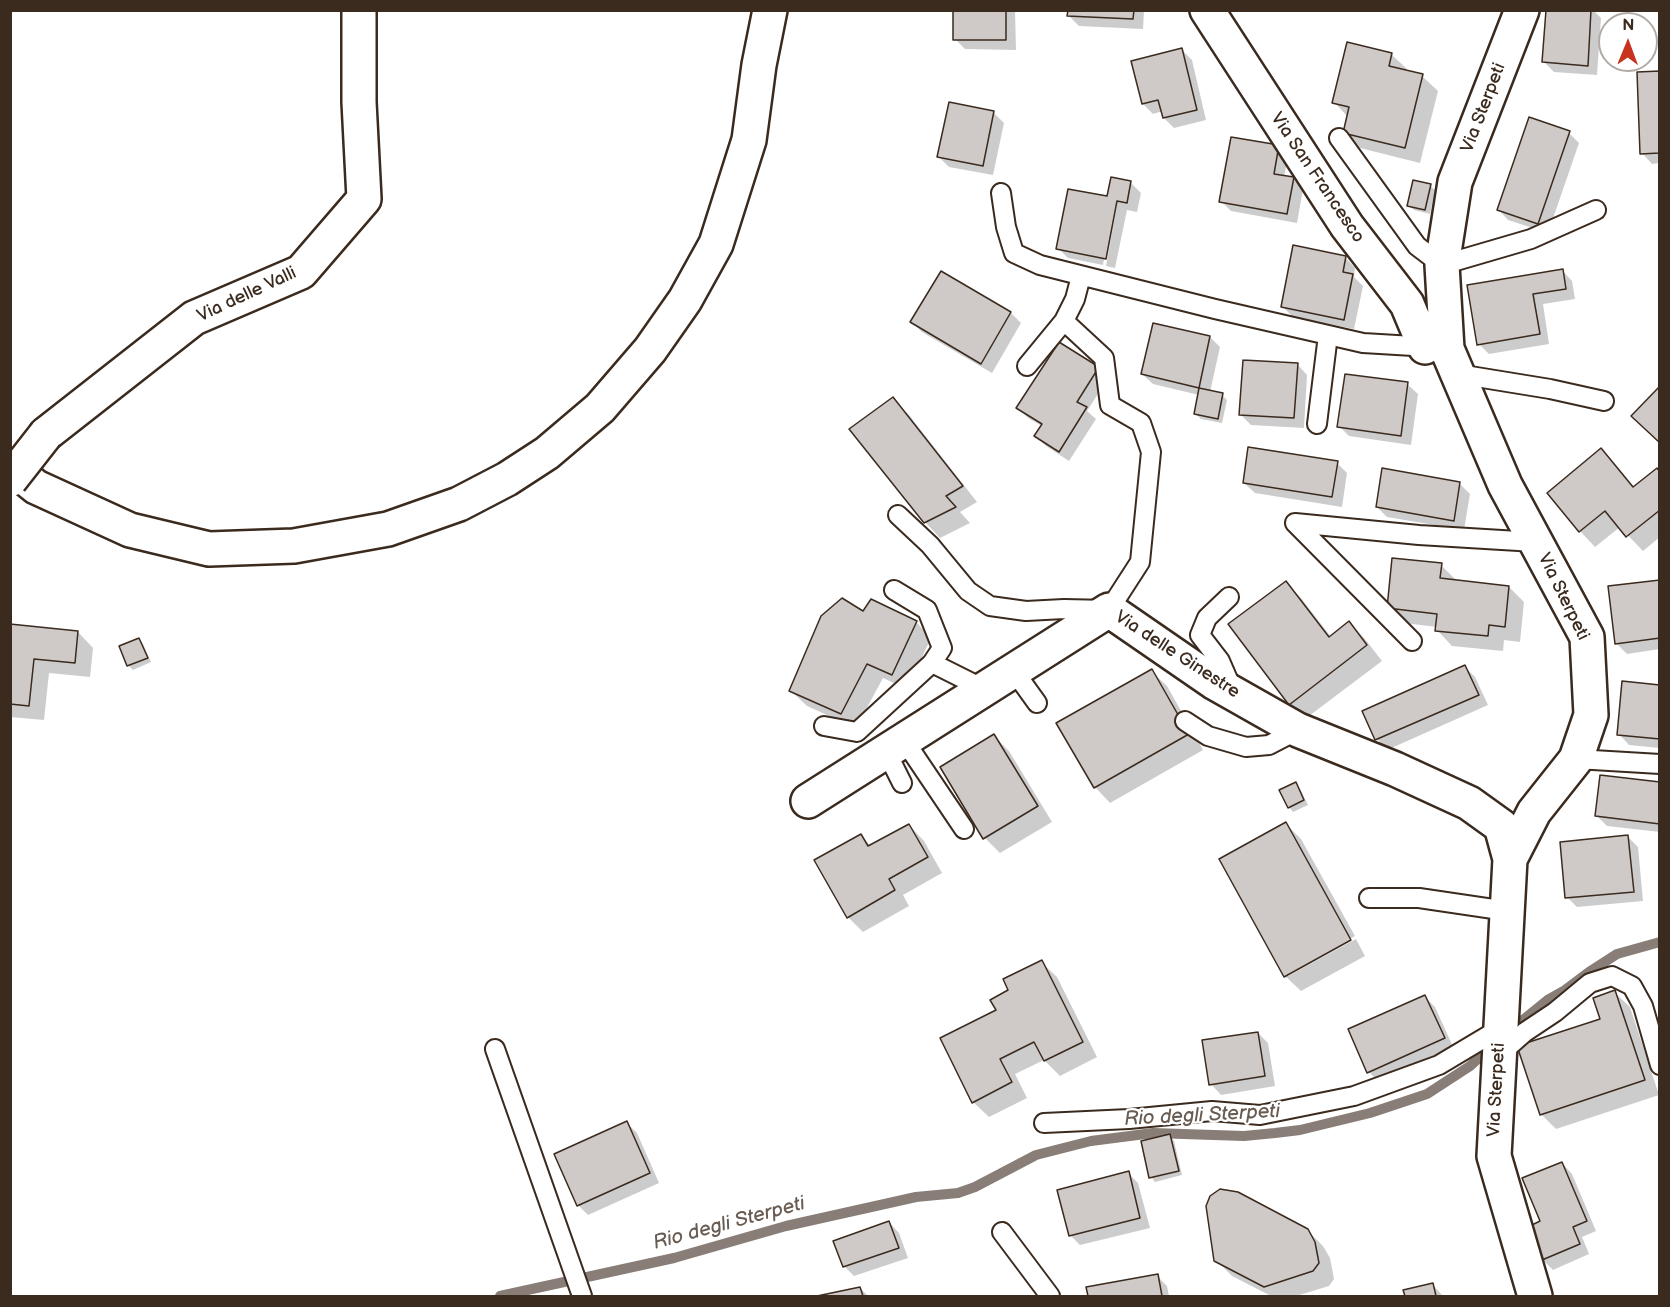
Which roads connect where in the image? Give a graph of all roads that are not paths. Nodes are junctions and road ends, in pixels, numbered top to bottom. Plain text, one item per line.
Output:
1 (756, 10) edge
2 (770, 10) edge
3 (1207, 10) edge
4 (1522, 10) edge
5 (359, 13) edge
6 (759, 65) junction
7 (1339, 138) dead end
8 (1001, 193) dead end
9 (1596, 210) dead end
10 (1442, 264) junction
11 (1081, 276) junction
12 (1064, 321) junction
13 (1328, 334) junction
14 (1444, 357) junction
15 (1027, 366) dead end
16 (1604, 401) dead end
17 (1317, 424) dead end
18 (10, 466) edge
19 (10, 480) edge
20 (898, 515) dead end
21 (1535, 542) junction
22 (894, 590) dead end
23 (1229, 597) dead end
24 (1109, 610) junction
25 (1412, 641) dead end
26 (932, 663) junction
27 (1014, 670) junction
28 (984, 689) junction
29 (1234, 694) junction
30 (1037, 703) dead end
31 (1185, 721) dead end
32 (824, 726) dead end
33 (1298, 730) junction
34 (895, 746) junction
35 (1576, 759) junction
36 (1659, 764) edge
37 (902, 783) dead end
38 (808, 801) dead end
39 (964, 829) dead end
40 (1510, 859) junction
41 (1369, 898) dead end
42 (1507, 911) junction
43 (1500, 1041) junction
44 (495, 1049) dead end
45 (1659, 1065) edge
46 (1044, 1123) dead end
47 (1002, 1232) dead end
48 (580, 1293) edge
49 (1050, 1296) edge
50 (1535, 1296) edge

1 - 6 main road
2 - 6 main road
3 - 14 main road, Via San Francesco
4 - 10 main road, Via Sterpeti
5 - 19 main road, Via delle Valli, bridge
6 - 18 main road
7 - 10 lane
8 - 11 lane
9 - 10 lane
10 - 14 main road, Via Sterpeti
11 - 12 lane
11 - 13 lane
12 - 15 lane
12 - 24 lane
13 - 14 lane
13 - 17 lane
14 - 16 lane
14 - 21 main road, Via Sterpeti
20 - 24 lane
21 - 25 lane
21 - 35 main road, Via Sterpeti
22 - 26 lane
23 - 29 lane
24 - 27 main road, Via delle Ginestre
24 - 29 main road, Via delle Ginestre
26 - 28 lane
26 - 32 lane
27 - 28 main road, Via delle Ginestre
27 - 30 lane
28 - 34 main road, Via delle Ginestre
29 - 33 main road, Via delle Ginestre
31 - 33 lane
33 - 40 main road, Via delle Ginestre
34 - 37 lane
34 - 38 main road, Via delle Ginestre
34 - 39 lane
35 - 36 lane
35 - 40 main road, Via Sterpeti
40 - 42 main road, Via Sterpeti
41 - 42 lane
42 - 43 main road, Via Sterpeti
43 - 45 lane
43 - 46 lane
43 - 50 main road, Via Sterpeti
44 - 48 lane
47 - 49 lane

